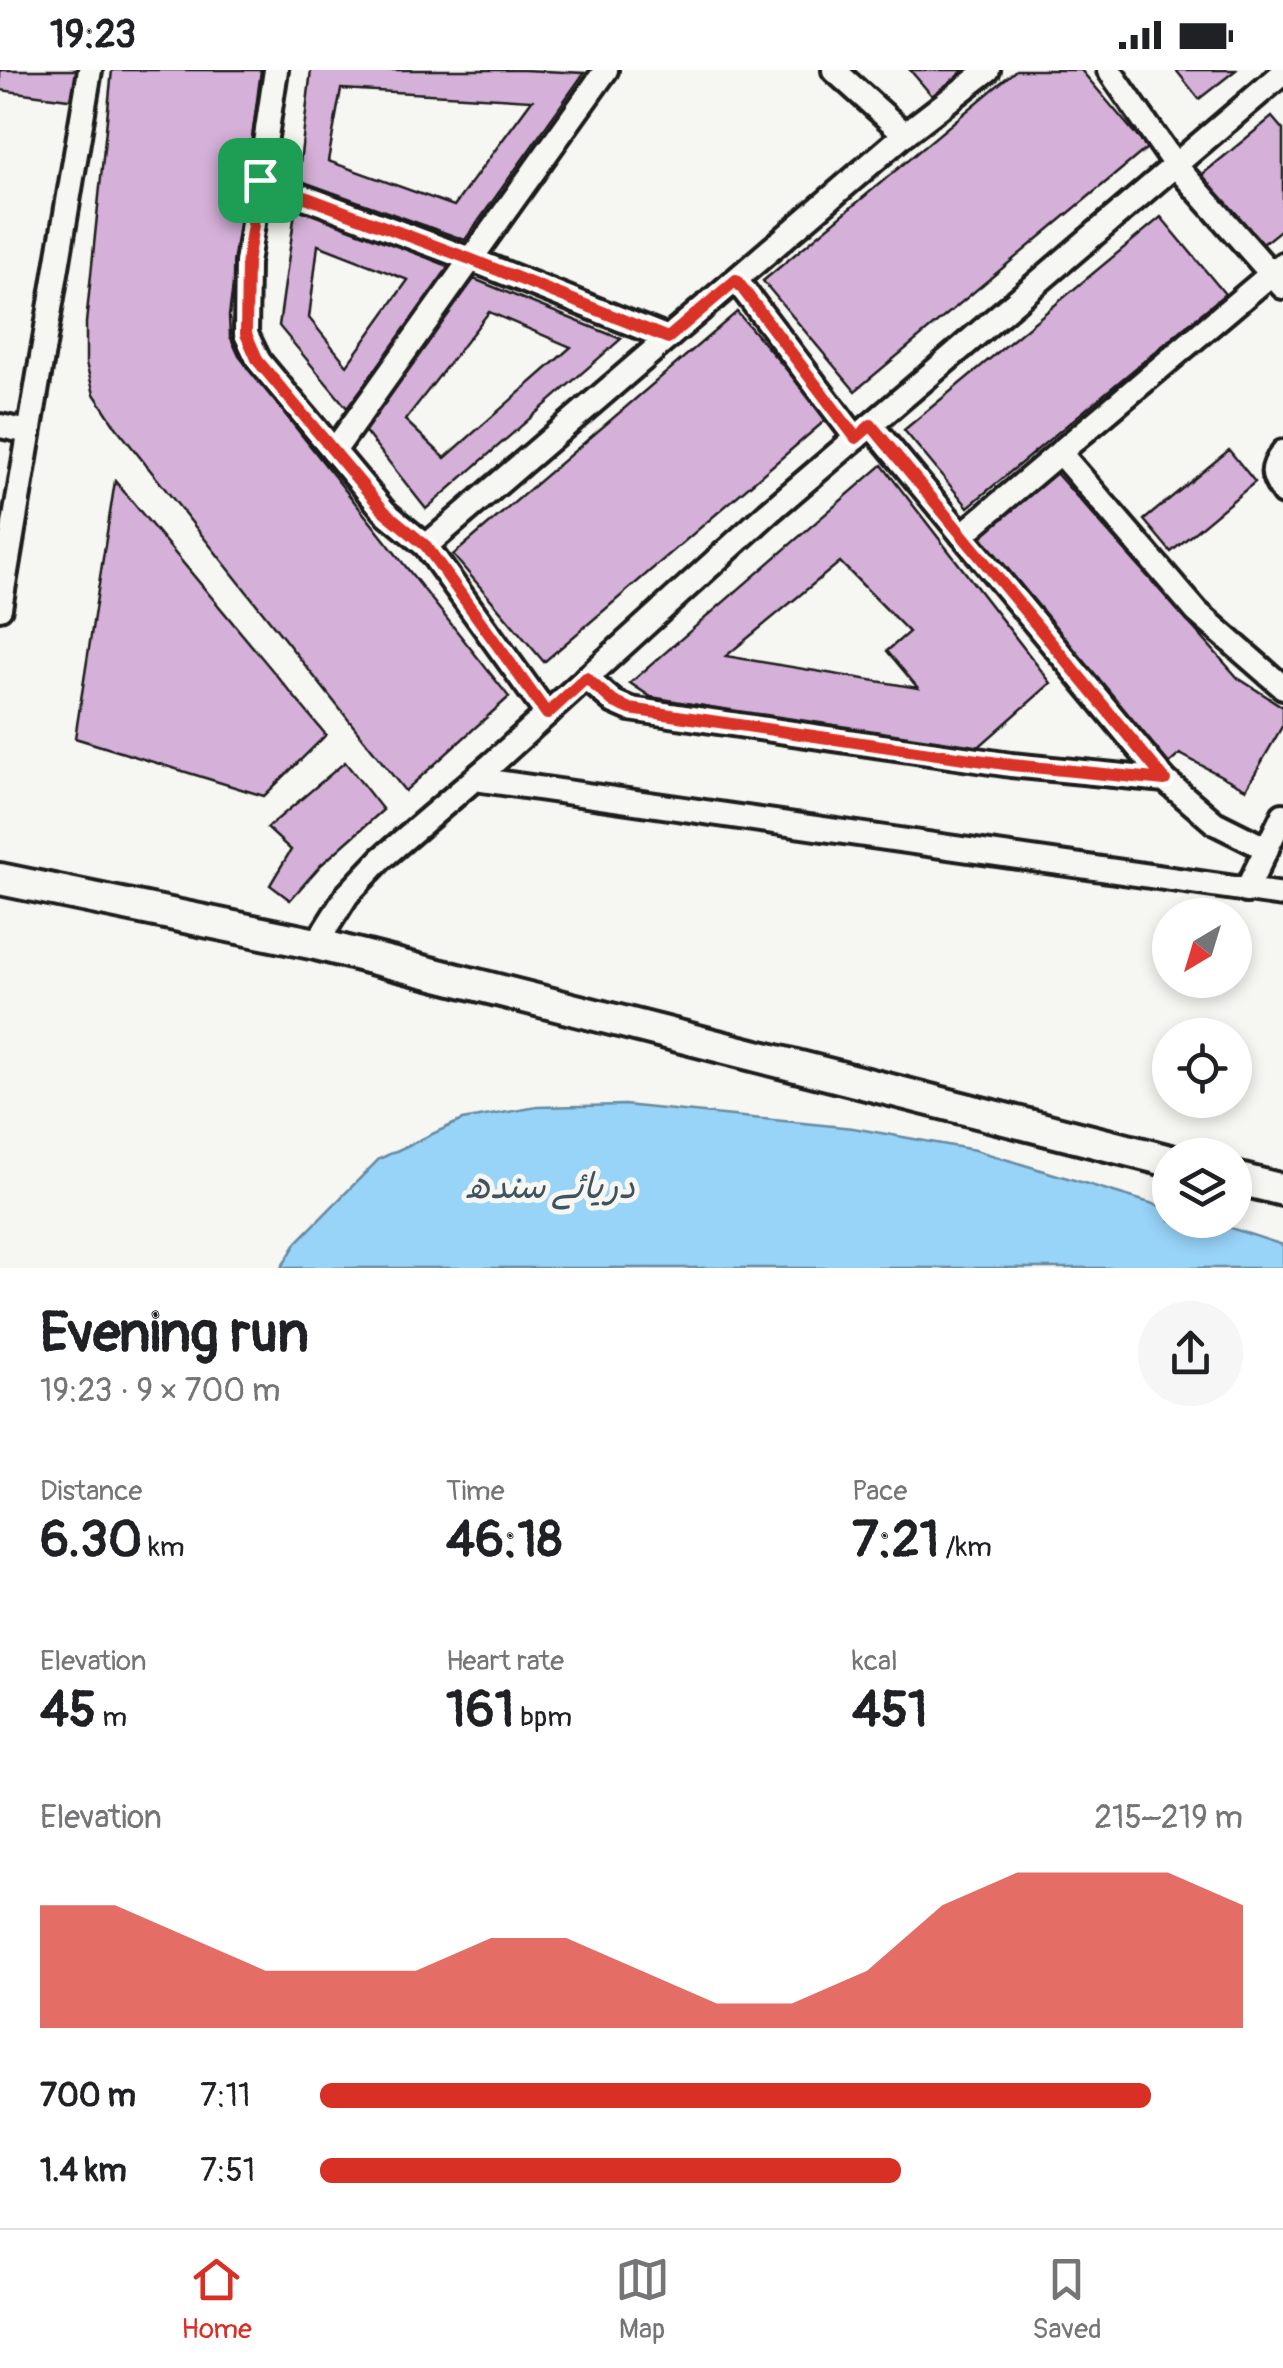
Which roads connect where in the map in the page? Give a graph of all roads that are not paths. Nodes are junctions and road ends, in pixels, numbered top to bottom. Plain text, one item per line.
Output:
1 (90, 70) edge
2 (276, 70) edge
3 (606, 70) edge
4 (834, 70) edge
5 (988, 70) edge
6 (1109, 70) edge
7 (1283, 73) edge
8 (905, 134) junction
9 (1175, 165) junction
10 (260, 180) junction
11 (470, 259) junction
12 (1279, 276) edge
13 (736, 280) junction
14 (668, 338) junction
15 (0, 426) edge
16 (29, 432) junction
17 (863, 432) junction
18 (334, 451) junction
19 (1283, 452) edge
20 (1060, 453) junction
21 (1283, 494) edge
22 (962, 535) junction
23 (426, 546) junction
24 (0, 608) edge
25 (586, 678) junction
26 (1283, 687) edge
27 (547, 714) junction
28 (475, 778) junction
29 (1165, 780) junction
30 (1283, 815) edge
31 (1266, 849) junction
32 (0, 880) edge
33 (1246, 890) junction
34 (1283, 895) edge
35 (316, 944) junction
36 (1152, 1156) edge
37 (1252, 1182) edge
38 (1283, 1190) edge

1 - 16 street
2 - 10 street
3 - 11 street
4 - 8 street
5 - 8 street
6 - 9 street
7 - 9 street
8 - 13 street
9 - 12 street
9 - 17 street
10 - 11 street
10 - 18 street
11 - 14 street
11 - 18 street
12 - 20 street
13 - 14 street
13 - 17 street
14 - 23 street
15 - 16 street
16 - 24 street
17 - 22 street
17 - 25 street
18 - 23 street
19 - 21 street
20 - 22 street
20 - 26 street
22 - 29 street
23 - 27 street
25 - 27 street
25 - 29 street
27 - 28 street
28 - 33 street
28 - 35 street
29 - 31 street
30 - 31 street
31 - 33 street
32 - 35 main road
33 - 34 street
35 - 36 main road
37 - 38 main road

